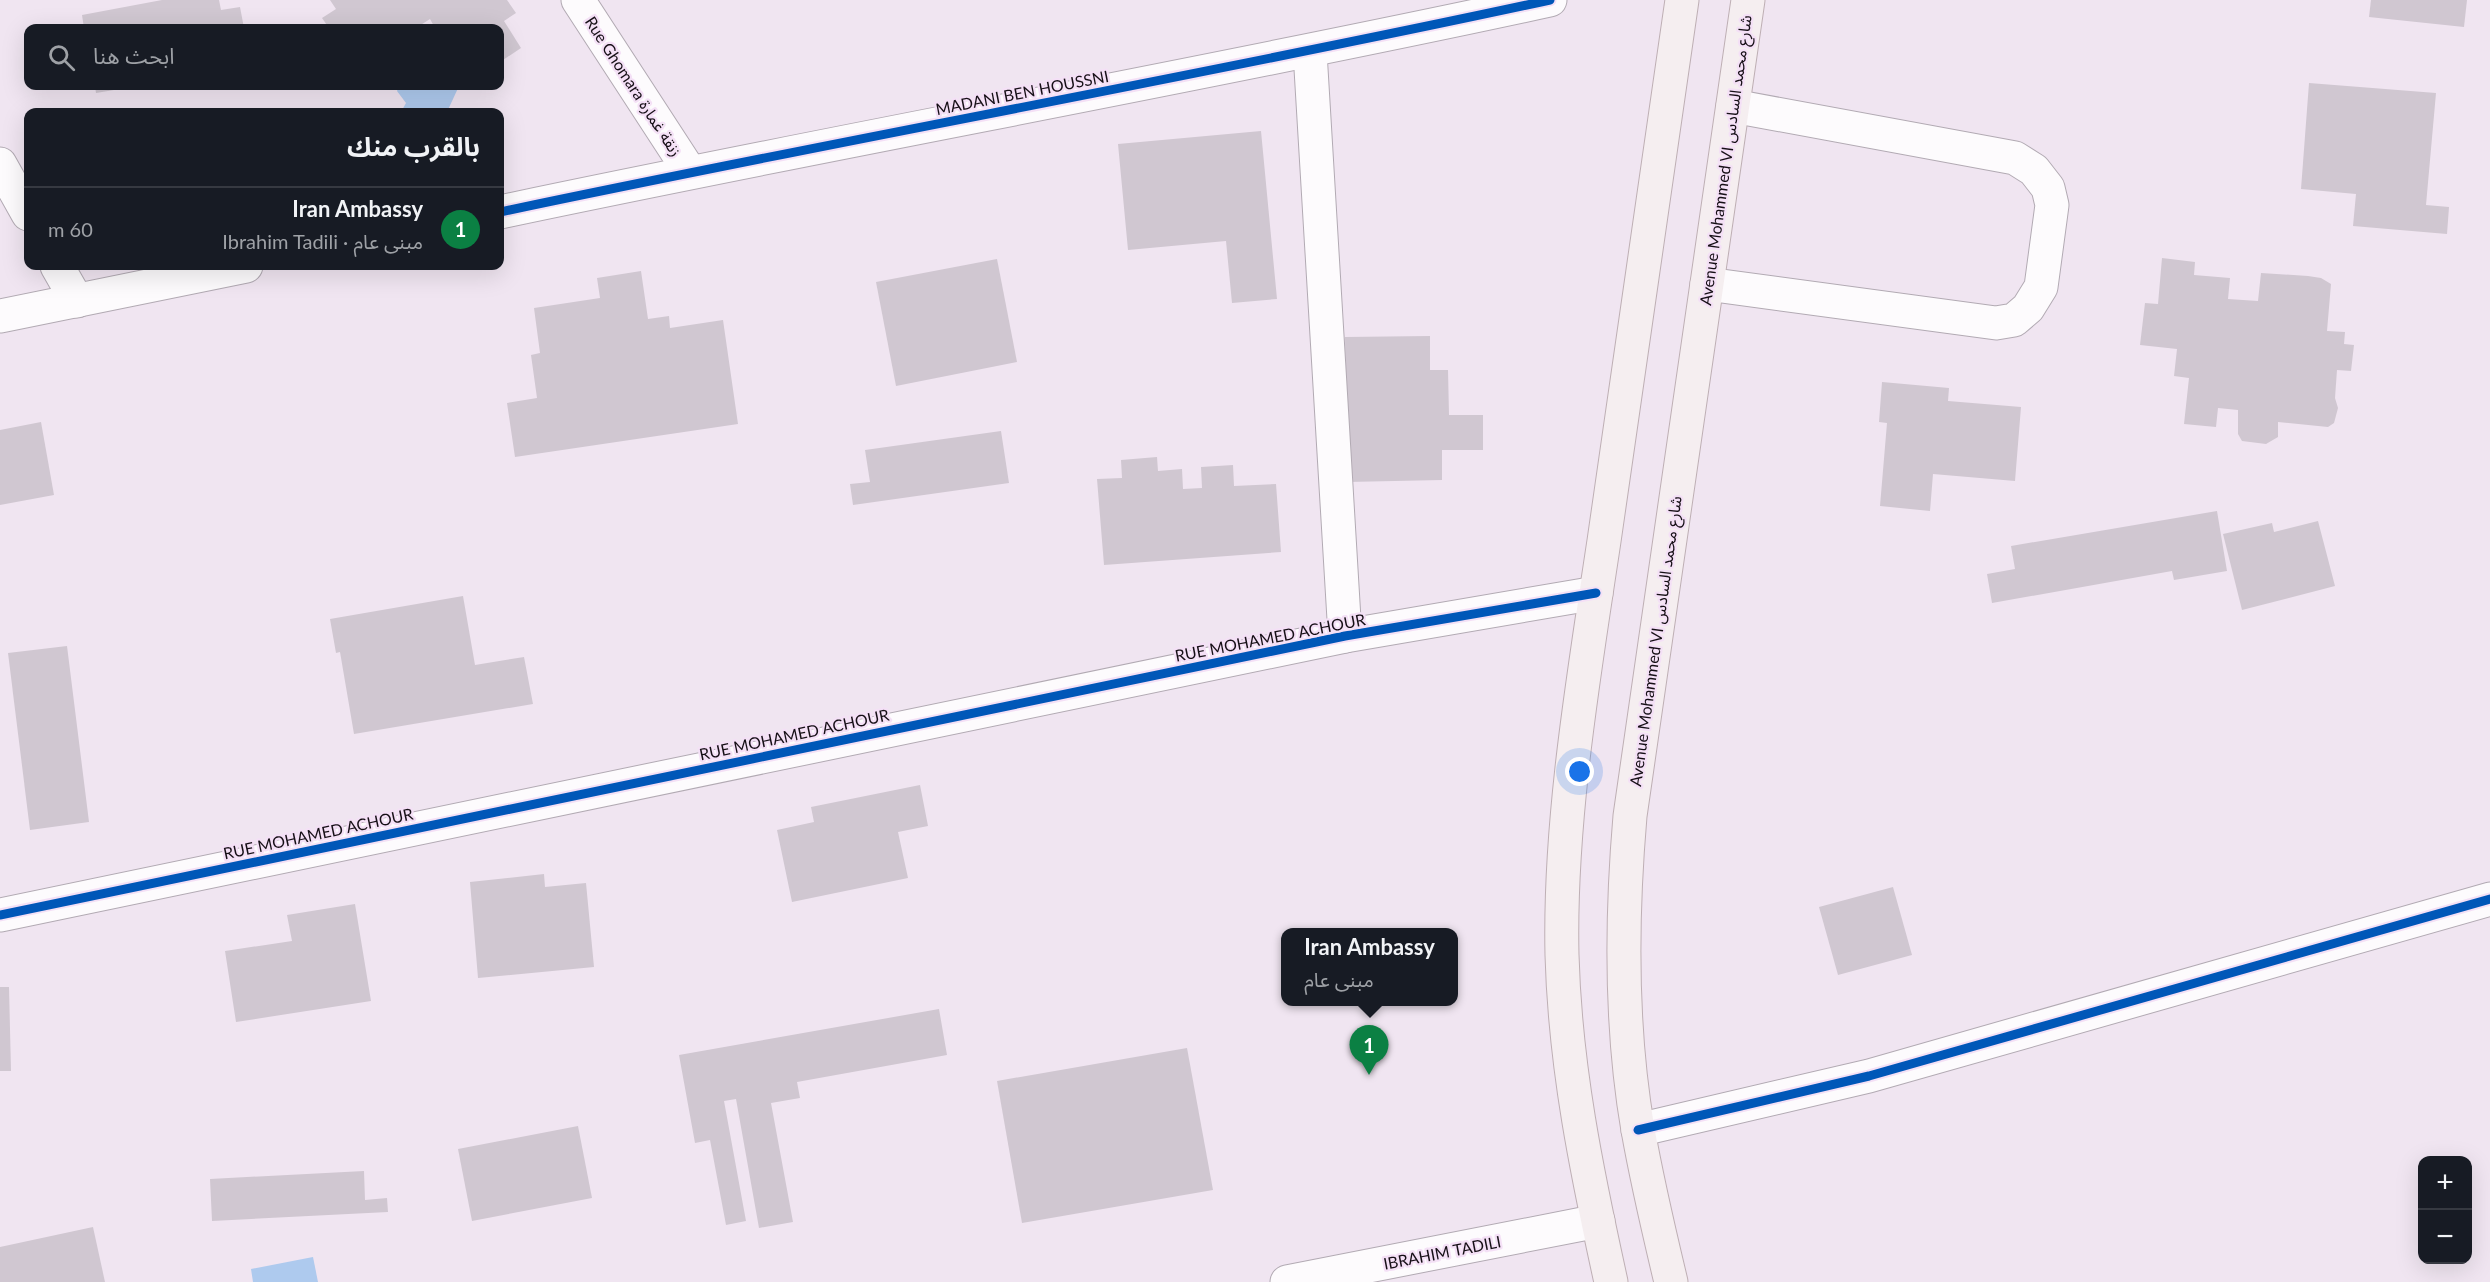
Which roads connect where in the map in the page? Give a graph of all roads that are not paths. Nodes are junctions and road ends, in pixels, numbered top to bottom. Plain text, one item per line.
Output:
1 (578, 0) edge
2 (1550, 0) edge
3 (1682, 0) edge
4 (1748, 0) edge
5 (1310, 52) junction
6 (1733, 106) junction
7 (0, 164) edge
8 (690, 172) junction
9 (24, 207) edge
10 (504, 211) edge
11 (59, 270) edge
12 (227, 270) edge
13 (1707, 284) junction
14 (77, 301) junction
15 (0, 316) edge
16 (1596, 593) junction
17 (1345, 636) junction
18 (2490, 899) edge
19 (0, 915) edge
20 (1638, 1130) junction
21 (1598, 1221) junction
22 (1287, 1282) edge
23 (1611, 1282) edge
24 (1671, 1282) edge

1 - 8 street, Rue Ghomara زنقة غمارة
2 - 5 street, MADANI BEN HOUSSNI
3 - 16 main road
4 - 6 main road, Avenue Mohammed VI شارع محمد السادس
5 - 8 street, MADANI BEN HOUSSNI
5 - 17 street
6 - 13 main road, Avenue Mohammed VI شارع محمد السادس
6 - 13 street
7 - 9 street
8 - 10 street, MADANI BEN HOUSSNI
11 - 14 street
12 - 14 street
13 - 20 main road, Avenue Mohammed VI شارع محمد السادس
14 - 15 street
16 - 17 street, RUE MOHAMED ACHOUR
16 - 21 main road
17 - 19 street, RUE MOHAMED ACHOUR
18 - 20 street
20 - 24 main road, Avenue Mohammed VI شارع محمد السادس
21 - 22 street, IBRAHIM TADILI
21 - 23 main road

